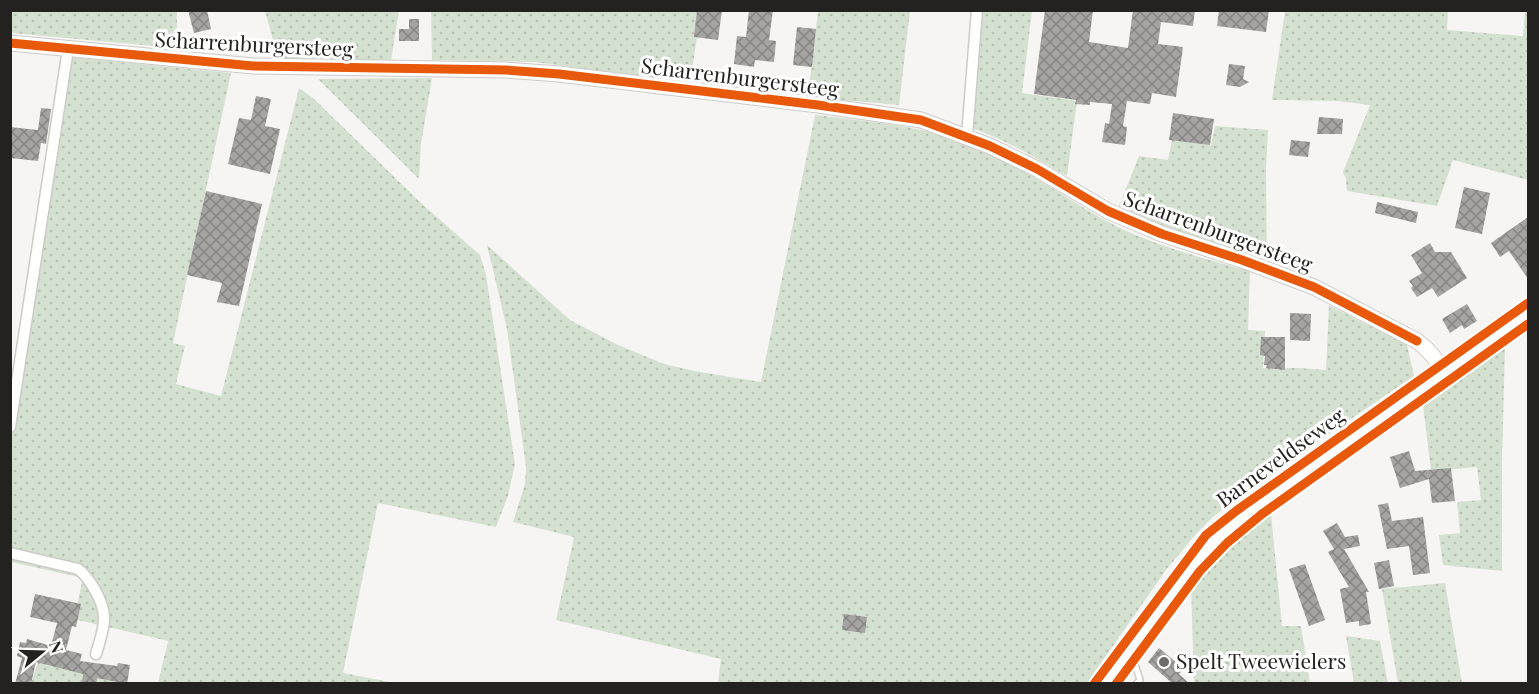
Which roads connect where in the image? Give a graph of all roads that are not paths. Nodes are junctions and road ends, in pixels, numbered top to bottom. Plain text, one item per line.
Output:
1 (977, 10) edge
2 (10, 43) edge
3 (68, 49) junction
4 (967, 136) junction
5 (1528, 313) edge
6 (1443, 373) junction
7 (10, 427) edge
8 (10, 553) edge
9 (1131, 652) junction
10 (96, 654) dead end
11 (1108, 684) edge
12 (1136, 684) edge

1 - 4 street
2 - 3 street, Scharrenburgersteeg
3 - 4 street, Scharrenburgersteeg
3 - 7 street
4 - 6 street, Scharrenburgersteeg
5 - 6 street, Barneveldseweg
6 - 9 street, Barneveldseweg
8 - 10 street
9 - 11 street, Barneveldseweg
9 - 12 lane

